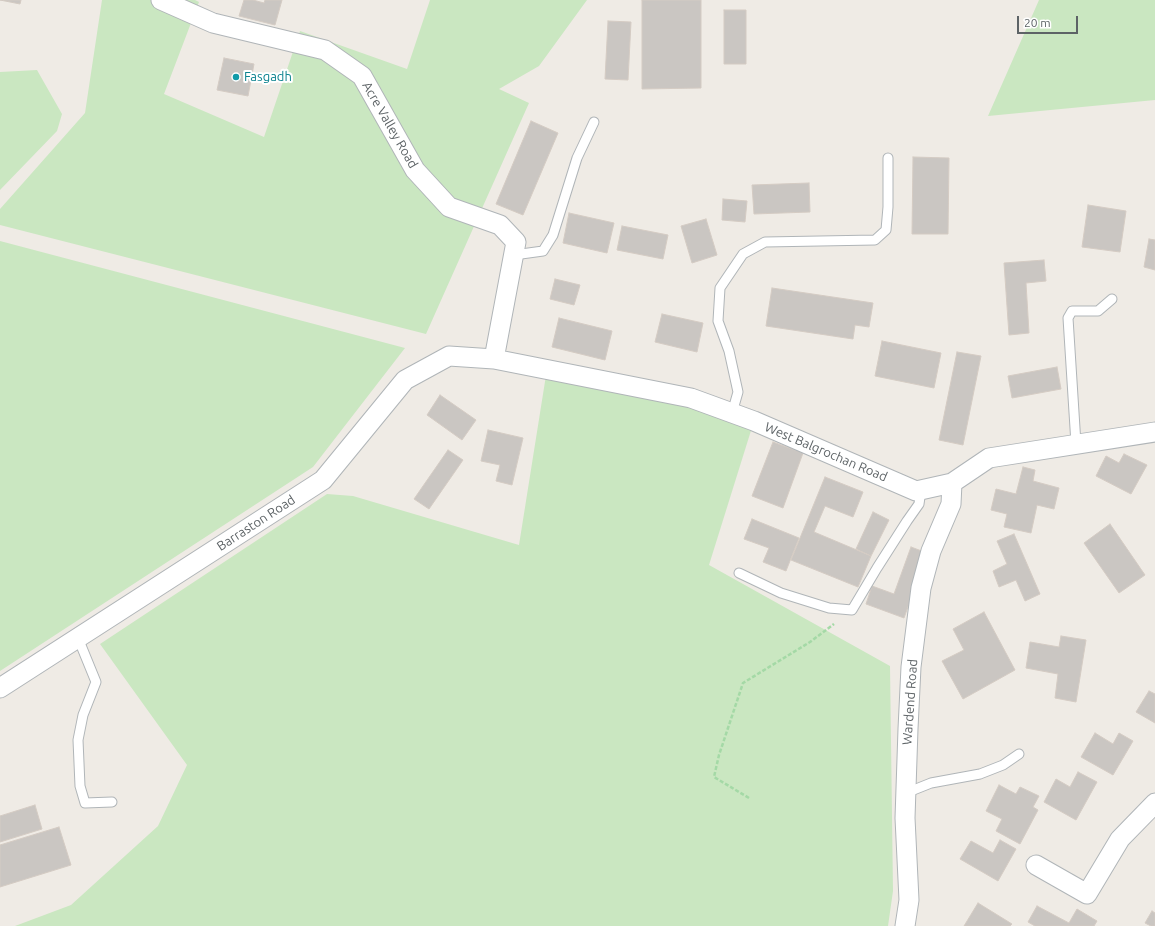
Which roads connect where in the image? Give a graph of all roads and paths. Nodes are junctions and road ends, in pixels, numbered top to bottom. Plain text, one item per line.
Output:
1 (161, 0) edge
2 (594, 122) dead end
3 (888, 158) dead end
4 (514, 255) junction
5 (1112, 299) dead end
6 (494, 359) junction
7 (732, 413) junction
8 (1155, 432) edge
9 (1076, 444) junction
10 (952, 483) junction
11 (921, 490) junction
12 (739, 573) dead end
13 (852, 610) junction
14 (78, 638) junction
15 (0, 688) edge
16 (1019, 754) dead end
17 (906, 793) junction
18 (750, 798) dead end
19 (112, 802) dead end
20 (1155, 803) edge
21 (1036, 865) dead end
22 (905, 926) edge

1 - 4 street, Acre Valley Road
2 - 4 lane
3 - 7 lane
4 - 6 street, Acre Valley Road
5 - 9 lane
6 - 7 street, West Balgrochan Road
6 - 14 street, Barraston Road
7 - 11 street, West Balgrochan Road
8 - 9 street, West Balgrochan Road
9 - 10 street, West Balgrochan Road
10 - 11 street, West Balgrochan Road
10 - 17 street, Wardend Road
11 - 13 lane
12 - 13 lane
13 - 18 path
14 - 15 street, Barraston Road
14 - 19 lane
16 - 17 lane
17 - 22 street, Wardend Road
20 - 21 street

